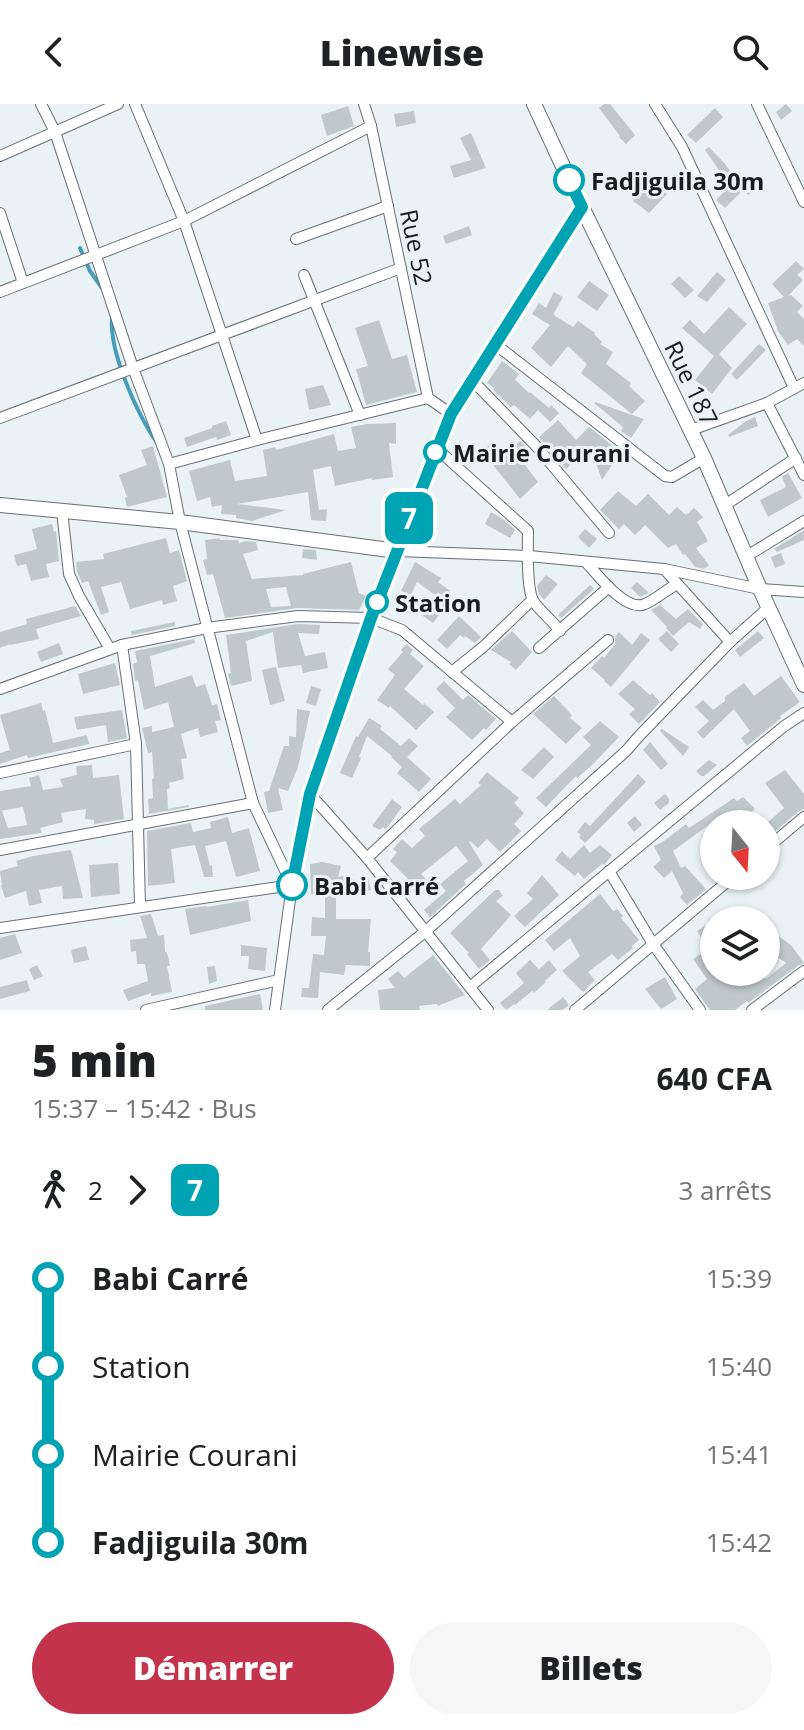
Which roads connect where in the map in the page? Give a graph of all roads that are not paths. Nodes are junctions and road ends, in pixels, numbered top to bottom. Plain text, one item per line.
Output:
1 (41, 104) edge
2 (118, 104) edge
3 (135, 104) edge
4 (364, 104) edge
5 (534, 104) edge
6 (655, 104) edge
7 (757, 104) edge
8 (371, 126) junction
9 (55, 132) junction
10 (0, 156) edge
11 (804, 202) edge
12 (388, 206) junction
13 (582, 207) junction
14 (0, 213) edge
15 (184, 221) junction
16 (296, 239) dead end
17 (97, 255) junction
18 (401, 268) junction
19 (304, 275) dead end
20 (23, 283) junction
21 (0, 292) edge
22 (313, 301) junction
23 (222, 335) junction
24 (495, 344) junction
25 (133, 368) junction
26 (472, 380) junction
27 (799, 386) edge
28 (428, 398) junction
29 (767, 403) junction
30 (451, 414) junction
31 (360, 415) junction
32 (0, 418) edge
33 (691, 430) junction
34 (257, 440) junction
35 (436, 448) junction
36 (704, 458) junction
37 (796, 458) junction
38 (169, 464) junction
39 (804, 475) edge
40 (0, 505) edge
41 (725, 505) junction
42 (62, 511) junction
43 (804, 521) edge
44 (180, 522) junction
45 (609, 533) dead end
46 (397, 551) junction
47 (529, 556) junction
48 (747, 556) junction
49 (586, 562) junction
50 (664, 569) junction
51 (677, 584) junction
52 (609, 587) junction
53 (760, 589) junction
54 (804, 592) edge
55 (532, 600) junction
56 (768, 608) junction
57 (371, 618) junction
58 (207, 628) junction
59 (560, 631) junction
60 (608, 640) dead end
61 (730, 642) junction
62 (122, 645) junction
63 (539, 648) dead end
64 (110, 649) junction
65 (452, 672) junction
66 (804, 685) edge
67 (0, 689) edge
68 (804, 713) edge
69 (512, 722) junction
70 (136, 744) junction
71 (0, 773) edge
72 (310, 794) junction
73 (253, 803) junction
74 (804, 817) edge
75 (137, 826) junction
76 (780, 837) edge
77 (0, 850) edge
78 (367, 858) junction
79 (609, 871) junction
80 (292, 885) junction
81 (717, 890) edge
82 (140, 907) junction
83 (0, 928) edge
84 (426, 931) junction
85 (653, 944) junction
86 (804, 971) edge
87 (279, 980) junction
88 (471, 986) junction
89 (146, 1010) edge
90 (275, 1010) edge
91 (328, 1010) edge
92 (488, 1010) edge
93 (575, 1010) edge
94 (700, 1010) edge
95 (752, 1010) edge

1 - 9 street
2 - 9 street
3 - 15 street
4 - 8 street, Rue 52
5 - 13 street, Rue 187
6 - 27 street
7 - 11 street
8 - 12 street, Rue 52
8 - 15 street
9 - 10 street
9 - 17 street
12 - 16 street
12 - 18 street, Rue 52
13 - 24 street
13 - 33 street, Rue 187
14 - 20 street
15 - 17 street
15 - 23 street
17 - 20 street
17 - 25 street
18 - 22 street
18 - 28 street, Rue 52
19 - 22 street
20 - 21 street
22 - 23 street
22 - 31 street
23 - 25 street
23 - 34 street
24 - 26 street
24 - 36 street
25 - 32 street
25 - 38 street
26 - 30 street
26 - 45 street
27 - 29 street
28 - 30 street
28 - 31 street
29 - 33 street
29 - 37 street
30 - 35 street
31 - 34 street
33 - 36 street, Rue 187
34 - 38 street
35 - 46 street
35 - 47 street
36 - 41 street, Rue 187
37 - 39 street
37 - 41 street
38 - 44 street
40 - 42 street
41 - 48 street, Rue 187
42 - 44 street
42 - 64 street
43 - 48 street
44 - 46 street
44 - 58 street
46 - 47 street
46 - 57 street
47 - 49 street
47 - 55 street
48 - 53 street, Rue 187
49 - 50 street
49 - 52 street
50 - 51 street
50 - 53 street
51 - 52 street
51 - 61 street
52 - 59 street
53 - 54 street
53 - 56 street, Rue 187
55 - 59 street
55 - 65 street
56 - 61 street
56 - 66 street, Rue 187
57 - 58 street
57 - 65 street
57 - 72 street
58 - 62 street
58 - 73 street
59 - 63 street
60 - 69 street
61 - 84 street
62 - 64 street
62 - 70 street
64 - 67 street
65 - 69 street
68 - 79 street
69 - 78 street
70 - 71 street
70 - 75 street
72 - 78 street
72 - 80 street
73 - 75 street
73 - 80 street
74 - 76 street
75 - 77 street
75 - 82 street
78 - 84 street
79 - 85 street
79 - 88 street
80 - 82 street
80 - 87 street
81 - 85 street
82 - 83 street
84 - 88 street
84 - 91 street
85 - 93 street
85 - 94 street
86 - 95 street
87 - 89 street
87 - 90 street
88 - 92 street

